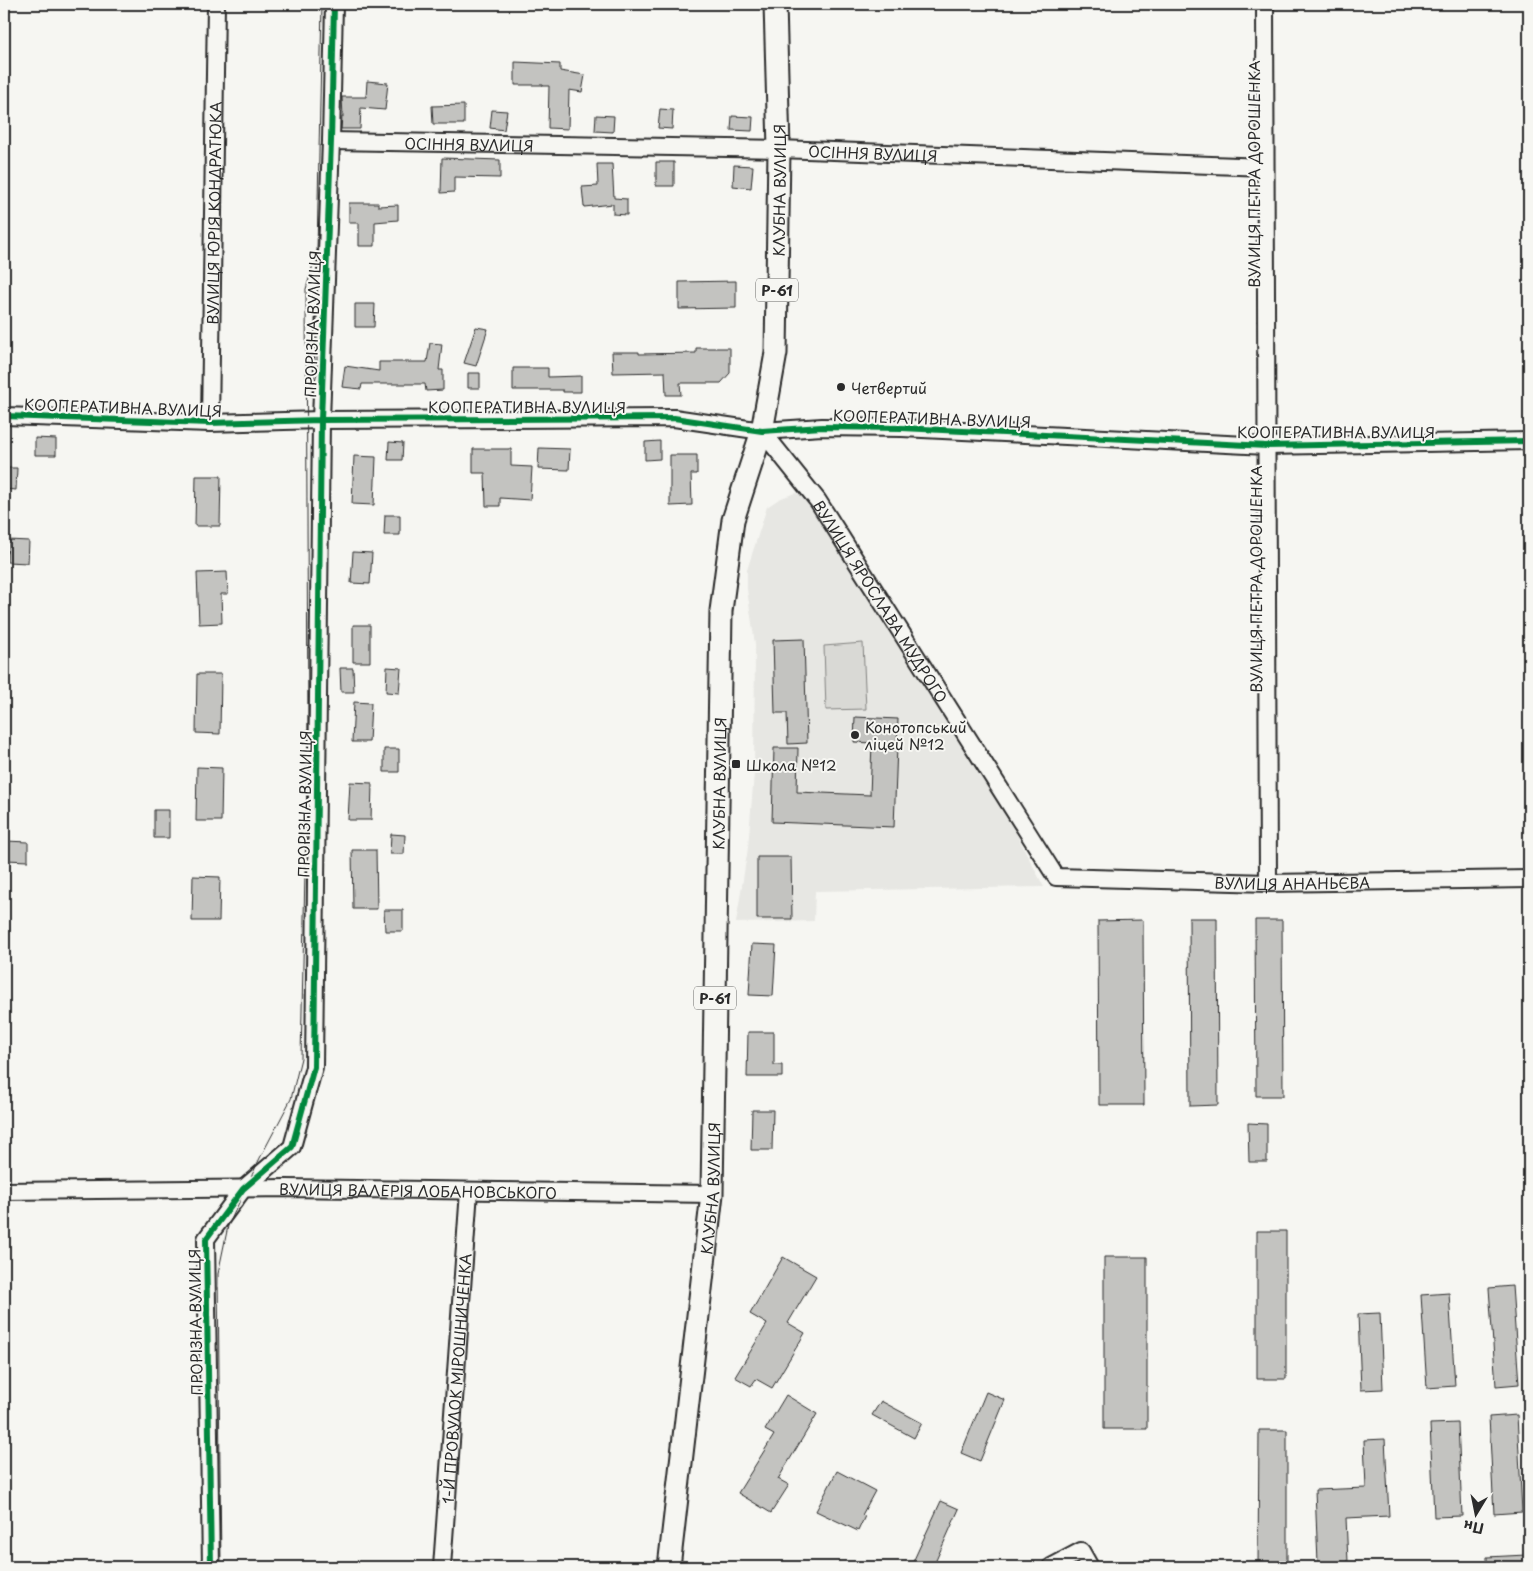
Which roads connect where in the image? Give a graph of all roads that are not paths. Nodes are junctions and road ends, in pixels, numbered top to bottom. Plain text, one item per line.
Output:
1 (216, 4) edge
2 (334, 4) edge
3 (775, 4) edge
4 (1265, 4) edge
5 (332, 141) junction
6 (779, 149) junction
7 (1265, 167) junction
8 (4, 416) edge
9 (321, 420) junction
10 (210, 423) junction
11 (762, 431) junction
12 (1529, 441) edge
13 (1266, 446) junction
14 (1056, 877) joint
15 (1529, 879) edge
16 (1268, 884) junction
17 (243, 1189) junction
18 (4, 1191) edge
19 (468, 1191) junction
20 (712, 1194) junction
21 (211, 1567) edge
22 (442, 1567) edge
23 (668, 1567) edge
24 (1051, 1567) edge
25 (1090, 1567) edge

1 - 10 street, ВУЛИЦЯ ЮРІЯ КОНДРАТЮКА
2 - 5 street, ПРОРІЗНА ВУЛИЦЯ
3 - 6 main road, КЛУБНА ВУЛИЦЯ / Р-61
4 - 7 street, ВУЛИЦЯ ПЕТРА ДОРОШЕНКА
5 - 6 street, ОСІННЯ ВУЛИЦЯ
5 - 9 street, ПРОРІЗНА ВУЛИЦЯ
6 - 7 street, ОСІННЯ ВУЛИЦЯ
6 - 11 main road, КЛУБНА ВУЛИЦЯ / Р-61
7 - 13 street, ВУЛИЦЯ ПЕТРА ДОРОШЕНКА
8 - 10 street, КООПЕРАТИВНА ВУЛИЦЯ
9 - 10 street, КООПЕРАТИВНА ВУЛИЦЯ
9 - 11 street, КООПЕРАТИВНА ВУЛИЦЯ
9 - 17 street, ПРОРІЗНА ВУЛИЦЯ
11 - 13 street, КООПЕРАТИВНА ВУЛИЦЯ
11 - 14 street, ВУЛИЦЯ ЯРОСЛАВА МУДРОГО
11 - 20 main road, КЛУБНА ВУЛИЦЯ / Р-61
12 - 13 street, КООПЕРАТИВНА ВУЛИЦЯ
13 - 16 street, ВУЛИЦЯ ПЕТРА ДОРОШЕНКА
14 - 16 street, ВУЛИЦЯ АНАНЬЄВА
15 - 16 street, ВУЛИЦЯ АНАНЬЄВА
17 - 18 street, ВУЛИЦЯ ВАЛЕРІЯ ЛОБАНОВСЬКОГО
17 - 19 street, ВУЛИЦЯ ВАЛЕРІЯ ЛОБАНОВСЬКОГО
17 - 21 street, ПРОРІЗНА ВУЛИЦЯ
19 - 20 street, ВУЛИЦЯ ВАЛЕРІЯ ЛОБАНОВСЬКОГО
19 - 22 street, 1-Й ПРОВУЛОК МІРОШНИЧЕНКА
20 - 23 main road, КЛУБНА ВУЛИЦЯ / Р-61
24 - 25 street

